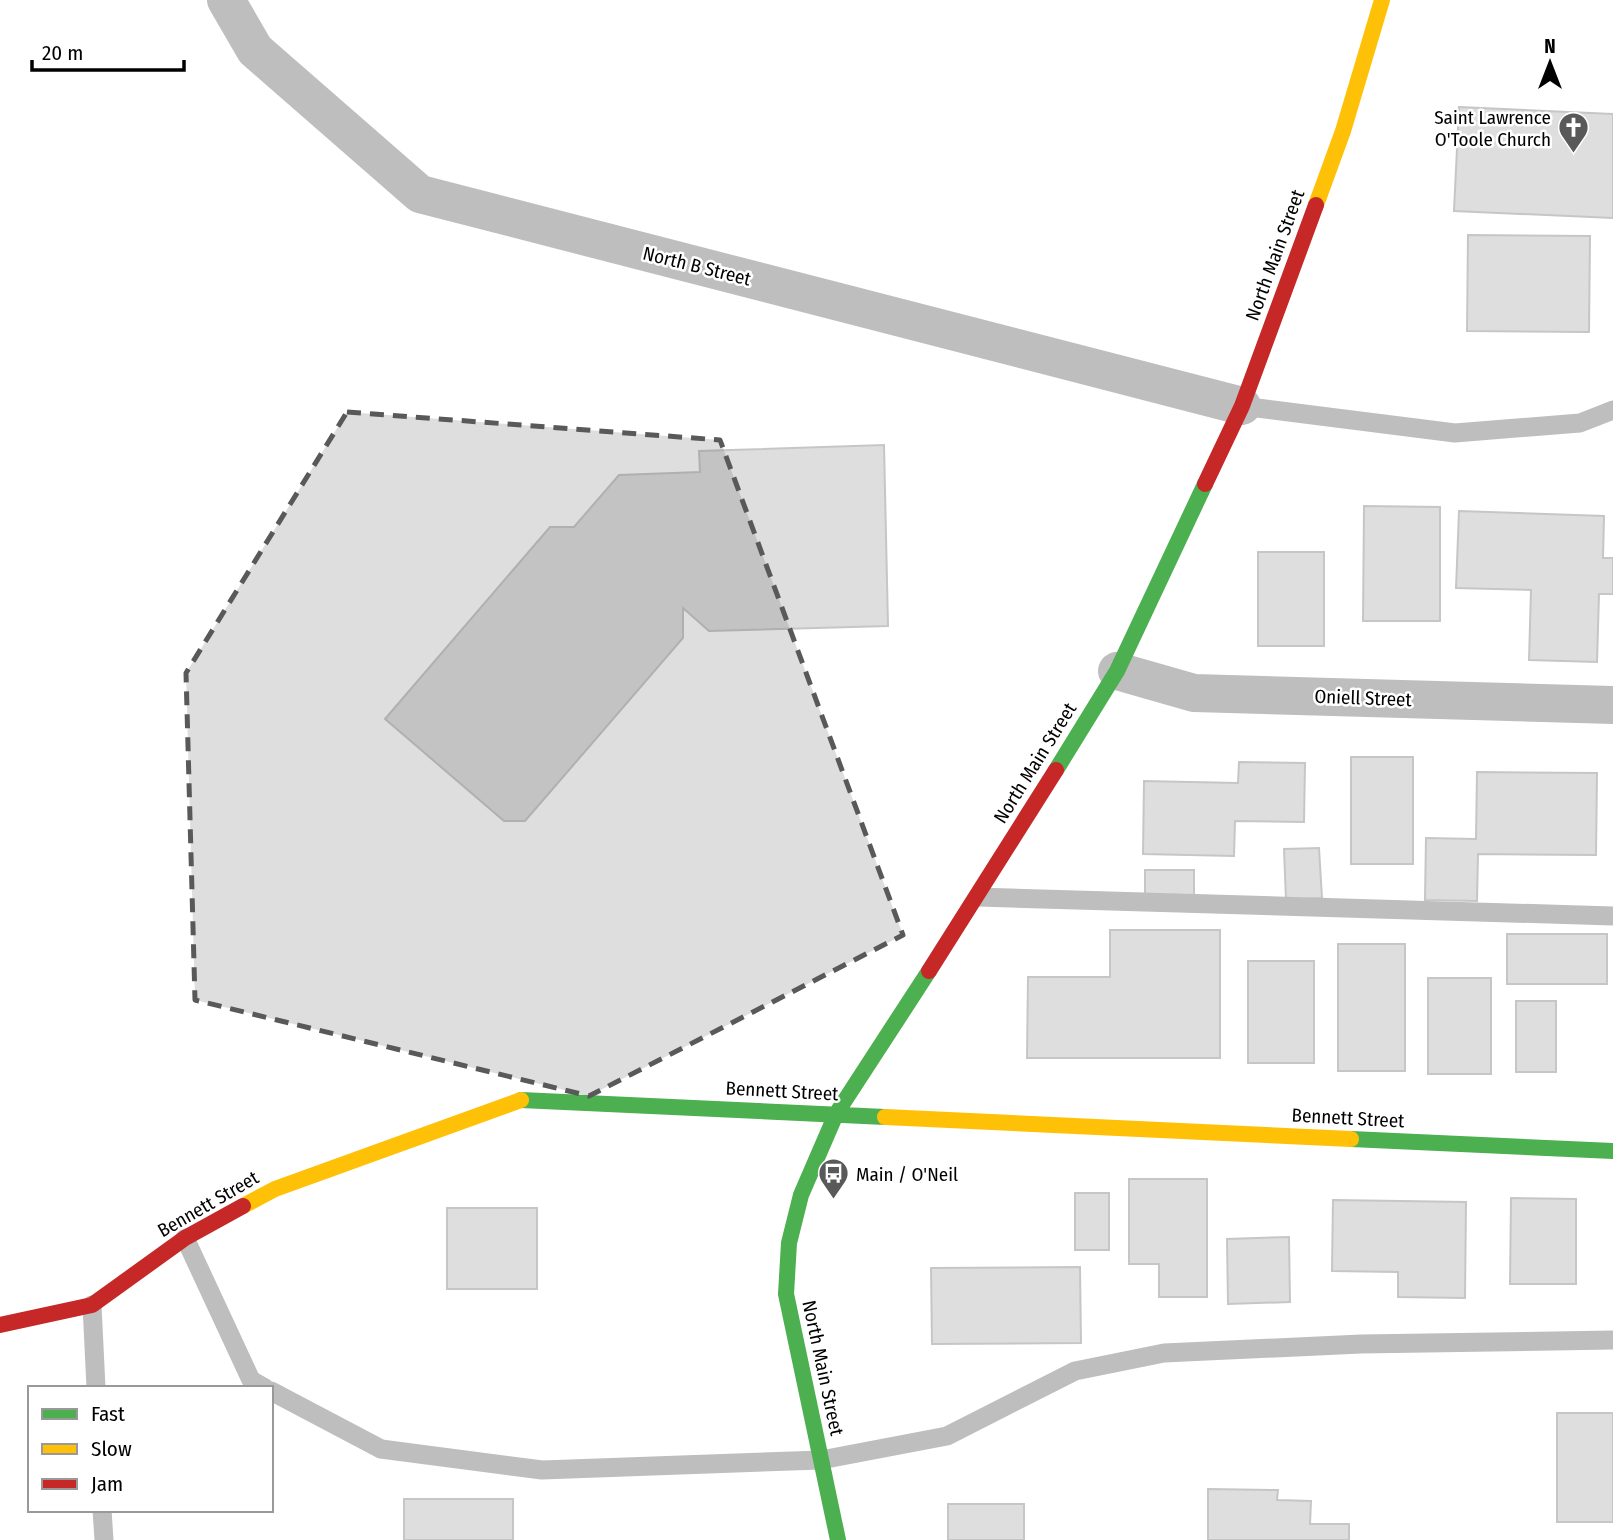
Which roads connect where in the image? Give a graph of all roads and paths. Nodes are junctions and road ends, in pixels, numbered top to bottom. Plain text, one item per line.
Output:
1 (226, 0) edge
2 (1382, 0) edge
3 (1242, 406) junction
4 (1613, 410) edge
5 (1117, 671) junction
6 (1613, 705) edge
7 (978, 897) junction
8 (1613, 916) edge
9 (836, 1114) junction
10 (1613, 1152) edge
11 (185, 1238) junction
12 (92, 1305) junction
13 (0, 1325) edge
14 (1613, 1340) edge
15 (96, 1386) edge
16 (262, 1386) edge
17 (273, 1392) edge
18 (821, 1460) junction
19 (102, 1512) edge
20 (104, 1540) edge
21 (838, 1540) edge

1 - 3 street, North B Street
2 - 3 main road, North Main Street
3 - 4 lane
3 - 5 main road, North Main Street
5 - 6 street, Oniell Street
5 - 7 main road, North Main Street
7 - 8 lane
7 - 9 main road, North Main Street
9 - 10 main road, Bennett Street
9 - 11 main road, Bennett Street
9 - 18 main road, North Main Street
11 - 12 main road, Bennett Street
11 - 16 lane
12 - 13 main road, Bennett Street
12 - 15 lane
14 - 18 lane
17 - 18 lane
18 - 21 main road, North Main Street
19 - 20 lane

